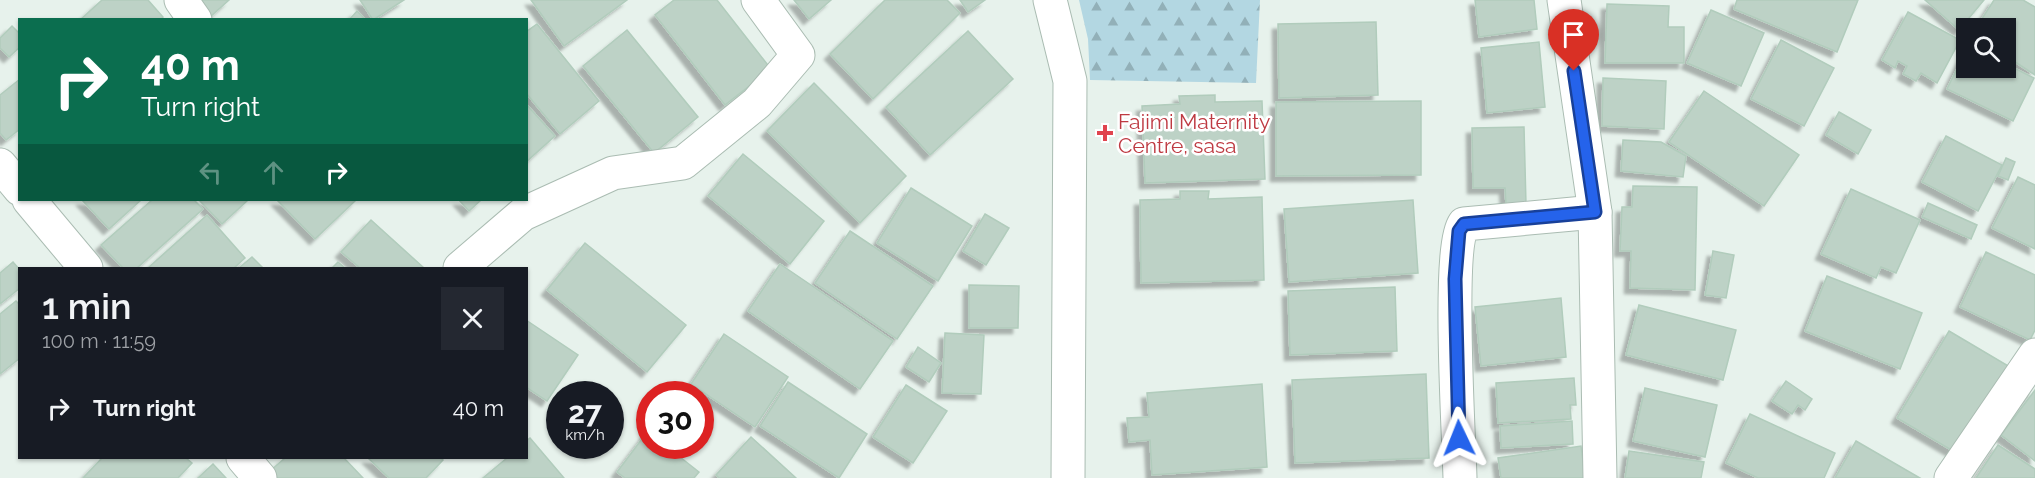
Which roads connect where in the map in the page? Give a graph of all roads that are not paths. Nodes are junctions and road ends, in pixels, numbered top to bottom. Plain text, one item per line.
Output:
1 (181, 0) edge
2 (758, 0) edge
3 (1050, 0) edge
4 (1564, 0) edge
5 (194, 18) edge
6 (0, 165) edge
7 (18, 187) edge
8 (29, 201) edge
9 (1595, 212) junction
10 (85, 267) edge
11 (461, 267) edge
12 (2035, 355) edge
13 (244, 459) edge
14 (260, 478) edge
15 (1068, 478) edge
16 (1460, 478) edge
17 (1600, 478) edge
18 (1951, 478) edge

1 - 5 street
2 - 11 street
3 - 15 street
4 - 9 street
6 - 7 street
8 - 10 street
9 - 16 street
9 - 17 street
12 - 18 street
13 - 14 street

